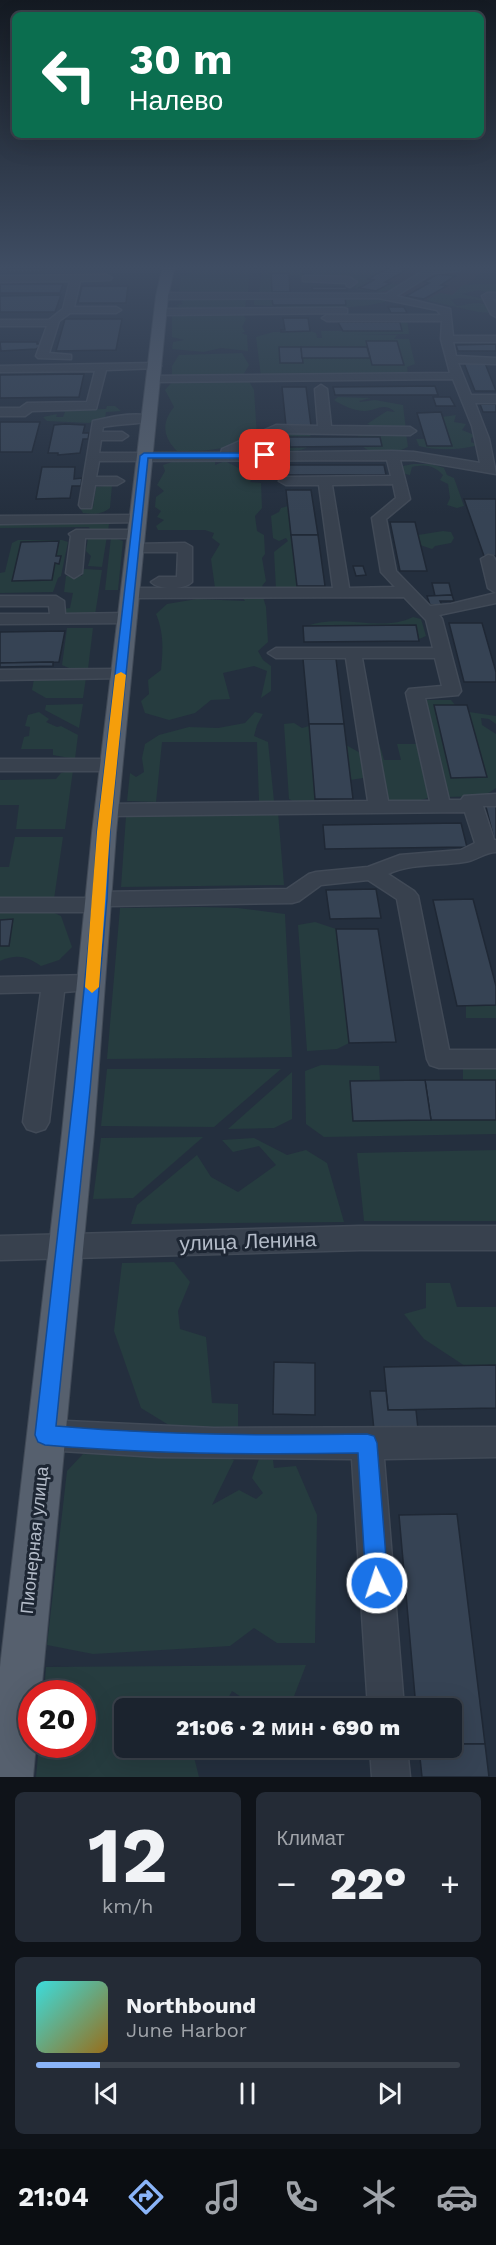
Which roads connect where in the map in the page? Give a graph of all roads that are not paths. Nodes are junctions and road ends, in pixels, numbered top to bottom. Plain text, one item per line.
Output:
1 (45, 348) edge
2 (157, 348) edge
3 (448, 348) edge
4 (451, 359) junction
5 (496, 360) edge
6 (103, 362) junction
7 (56, 363) junction
8 (1, 365) edge
9 (375, 369) dead end
10 (154, 373) junction
11 (349, 374) junction
12 (457, 376) junction
13 (321, 389) dead end
14 (468, 399) junction
15 (496, 399) edge
16 (0, 412) edge
17 (407, 414) dead end
18 (148, 419) junction
19 (325, 430) junction
20 (410, 431) junction
21 (96, 436) junction
22 (122, 436) dead end
23 (392, 455) junction
24 (144, 456) junction
25 (219, 456) junction
26 (414, 456) junction
27 (93, 457) junction
28 (492, 468) edge
29 (398, 480) junction
30 (89, 481) junction
31 (117, 481) dead end
32 (286, 481) dead end
33 (325, 481) junction
34 (86, 505) dead end
35 (0, 520) edge
36 (137, 533) junction
37 (78, 534) junction
38 (0, 535) edge
39 (488, 560) dead end
40 (74, 573) dead end
41 (131, 588) junction
42 (496, 588) edge
43 (407, 592) junction
44 (342, 593) junction
45 (496, 598) edge
46 (0, 602) edge
47 (427, 612) junction
48 (496, 614) edge
49 (58, 618) junction
50 (128, 618) junction
51 (0, 619) edge
52 (353, 652) junction
53 (276, 653) dead end
54 (440, 653) junction
55 (121, 674) junction
56 (0, 675) edge
57 (0, 765) edge
58 (112, 765) junction
59 (496, 800) edge
60 (472, 806) junction
61 (379, 807) junction
62 (441, 807) junction
63 (107, 810) junction
64 (491, 846) edge
65 (372, 873) junction
66 (100, 902) junction
67 (0, 905) edge
68 (92, 983) junction
69 (54, 984) junction
70 (0, 985) edge
71 (496, 1059) edge
72 (36, 1122) dead end
73 (496, 1238) edge
74 (65, 1246) junction
75 (0, 1248) edge
76 (45, 1435) junction
77 (496, 1442) edge
78 (367, 1443) junction
79 (386, 1698) edge
80 (390, 1758) edge
81 (10, 1777) edge
82 (392, 1777) edge

1 - 7 street
2 - 10 main road, Пионерная улица
3 - 4 street
4 - 5 street
4 - 12 street
6 - 7 street
6 - 10 street
6 - 16 street
7 - 8 street
9 - 11 street
10 - 11 street
10 - 18 main road, Пионерная улица
11 - 12 street
12 - 14 street
13 - 19 street
14 - 15 street
14 - 28 street
17 - 20 street
18 - 21 street
18 - 24 main road, Пионерная улица
19 - 20 street
19 - 25 street
20 - 26 street
21 - 22 street
21 - 27 street
23 - 25 street
23 - 26 street
23 - 29 street
24 - 25 street
24 - 27 street
24 - 36 main road, Пионерная улица
26 - 28 street
27 - 30 street
29 - 33 street
29 - 43 street
30 - 31 street
30 - 34 street
32 - 33 street
33 - 44 street
35 - 36 street
36 - 37 street
36 - 41 main road, Пионерная улица
36 - 41 street
37 - 38 street
37 - 40 street
39 - 42 street
41 - 44 street
41 - 50 main road, Пионерная улица
43 - 44 street
43 - 47 street
45 - 47 street
46 - 49 street
47 - 48 street
47 - 54 street
49 - 50 street
49 - 51 street
50 - 55 main road, Пионерная улица
52 - 53 street
52 - 54 street
52 - 61 street
54 - 62 street
55 - 56 street
55 - 58 main road, Пионерная улица
57 - 58 street
58 - 63 main road, Пионерная улица
59 - 60 street
60 - 62 street
60 - 64 street
61 - 62 street
61 - 63 street
63 - 66 main road, Пионерная улица
64 - 65 street
65 - 66 street
65 - 71 street
66 - 67 street
66 - 68 main road, Пионерная улица
68 - 69 street
68 - 74 main road, Пионерная улица
69 - 70 street
69 - 72 street
73 - 74 street, улица Ленина
74 - 75 street, улица Ленина
74 - 76 main road, Пионерная улица
76 - 78 street
76 - 81 main road, Пионерная улица
77 - 78 street
78 - 79 street
80 - 82 street

